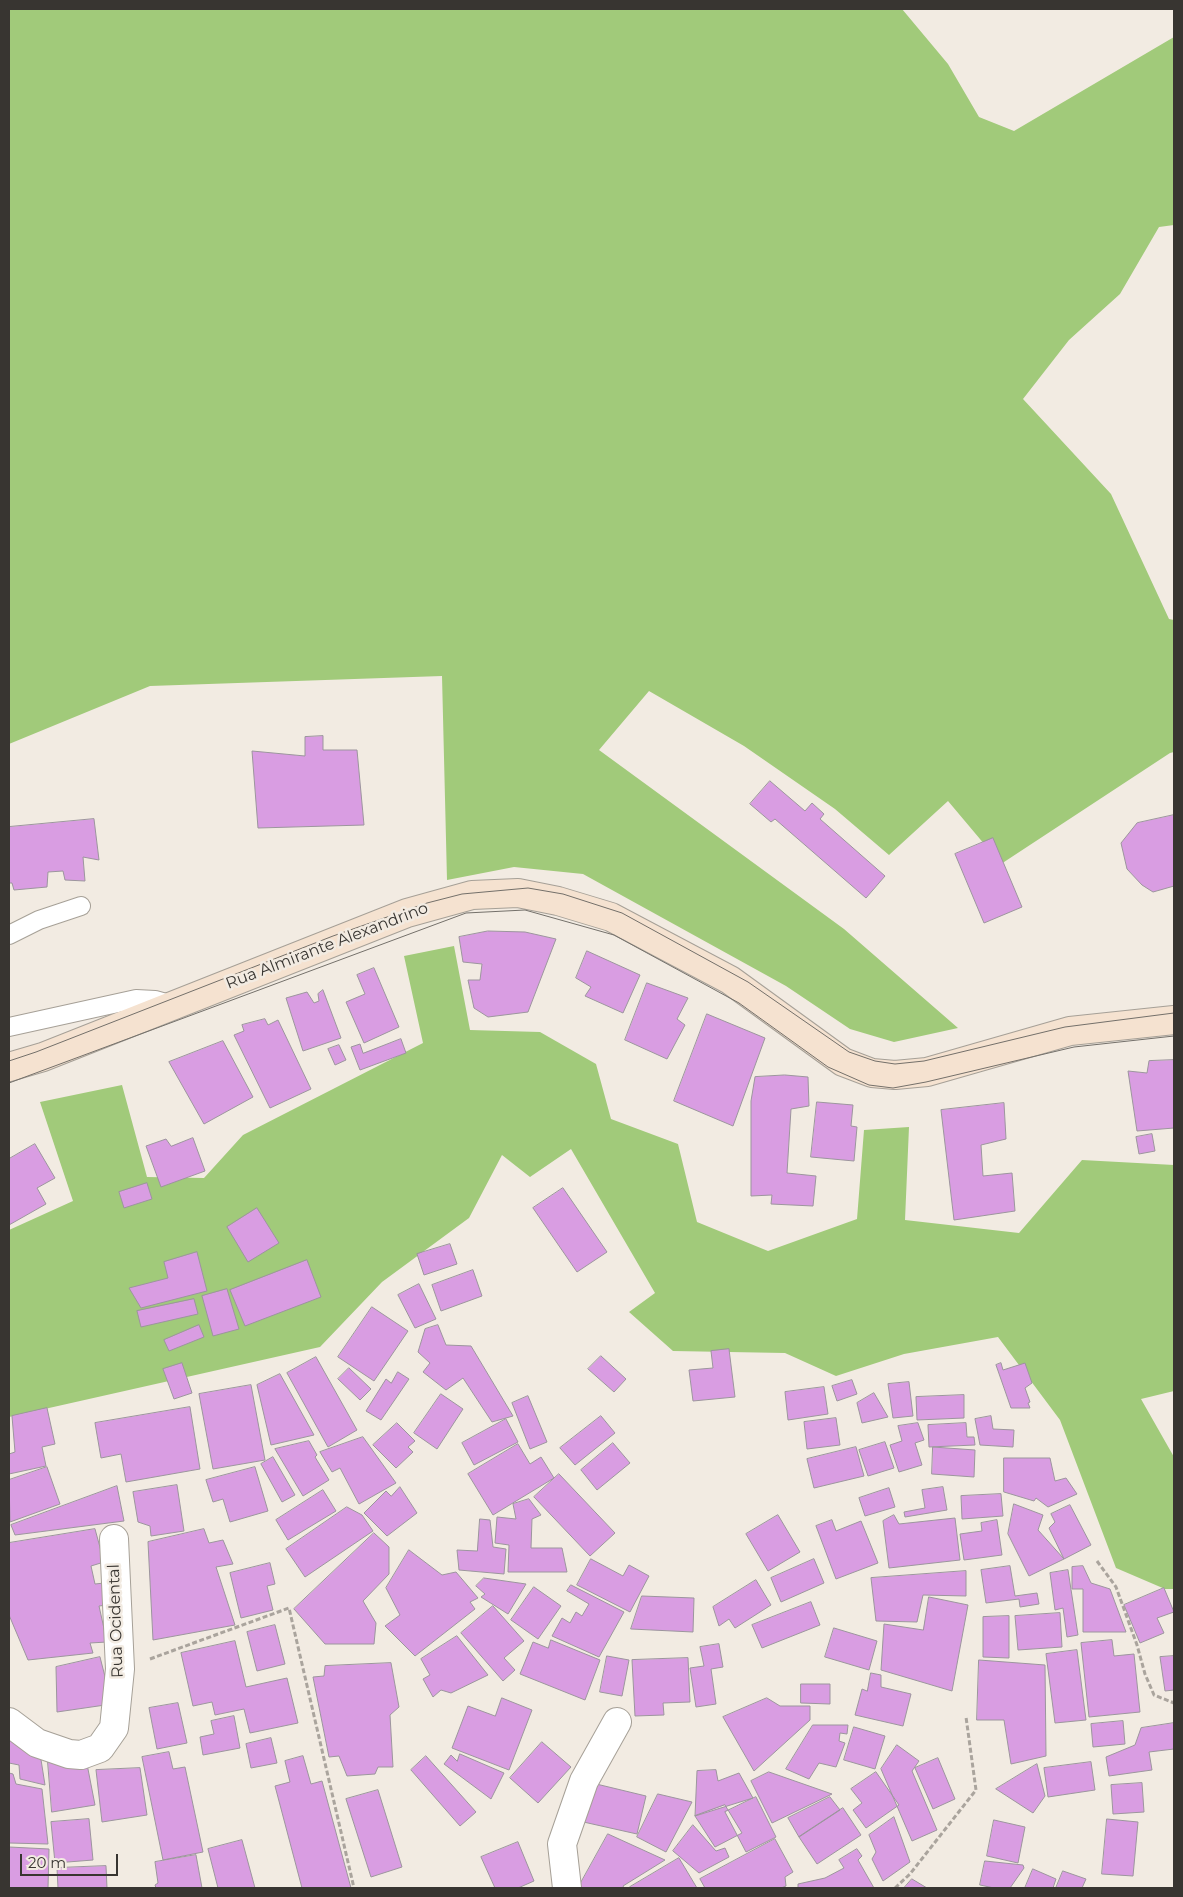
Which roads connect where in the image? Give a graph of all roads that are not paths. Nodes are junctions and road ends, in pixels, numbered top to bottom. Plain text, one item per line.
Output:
1 (81, 906) dead end
2 (9, 935) edge
3 (174, 1005) junction
4 (1174, 1020) edge
5 (9, 1027) edge
6 (9, 1066) edge
7 (114, 1538) dead end
8 (9, 1722) edge
9 (617, 1722) dead end
10 (566, 1888) edge

1 - 2 lane
3 - 4 street, Rua Almirante Alexandrino
3 - 5 lane
3 - 6 street, Rua Almirante Alexandrino
7 - 8 street, Rua Ocidental
9 - 10 street

